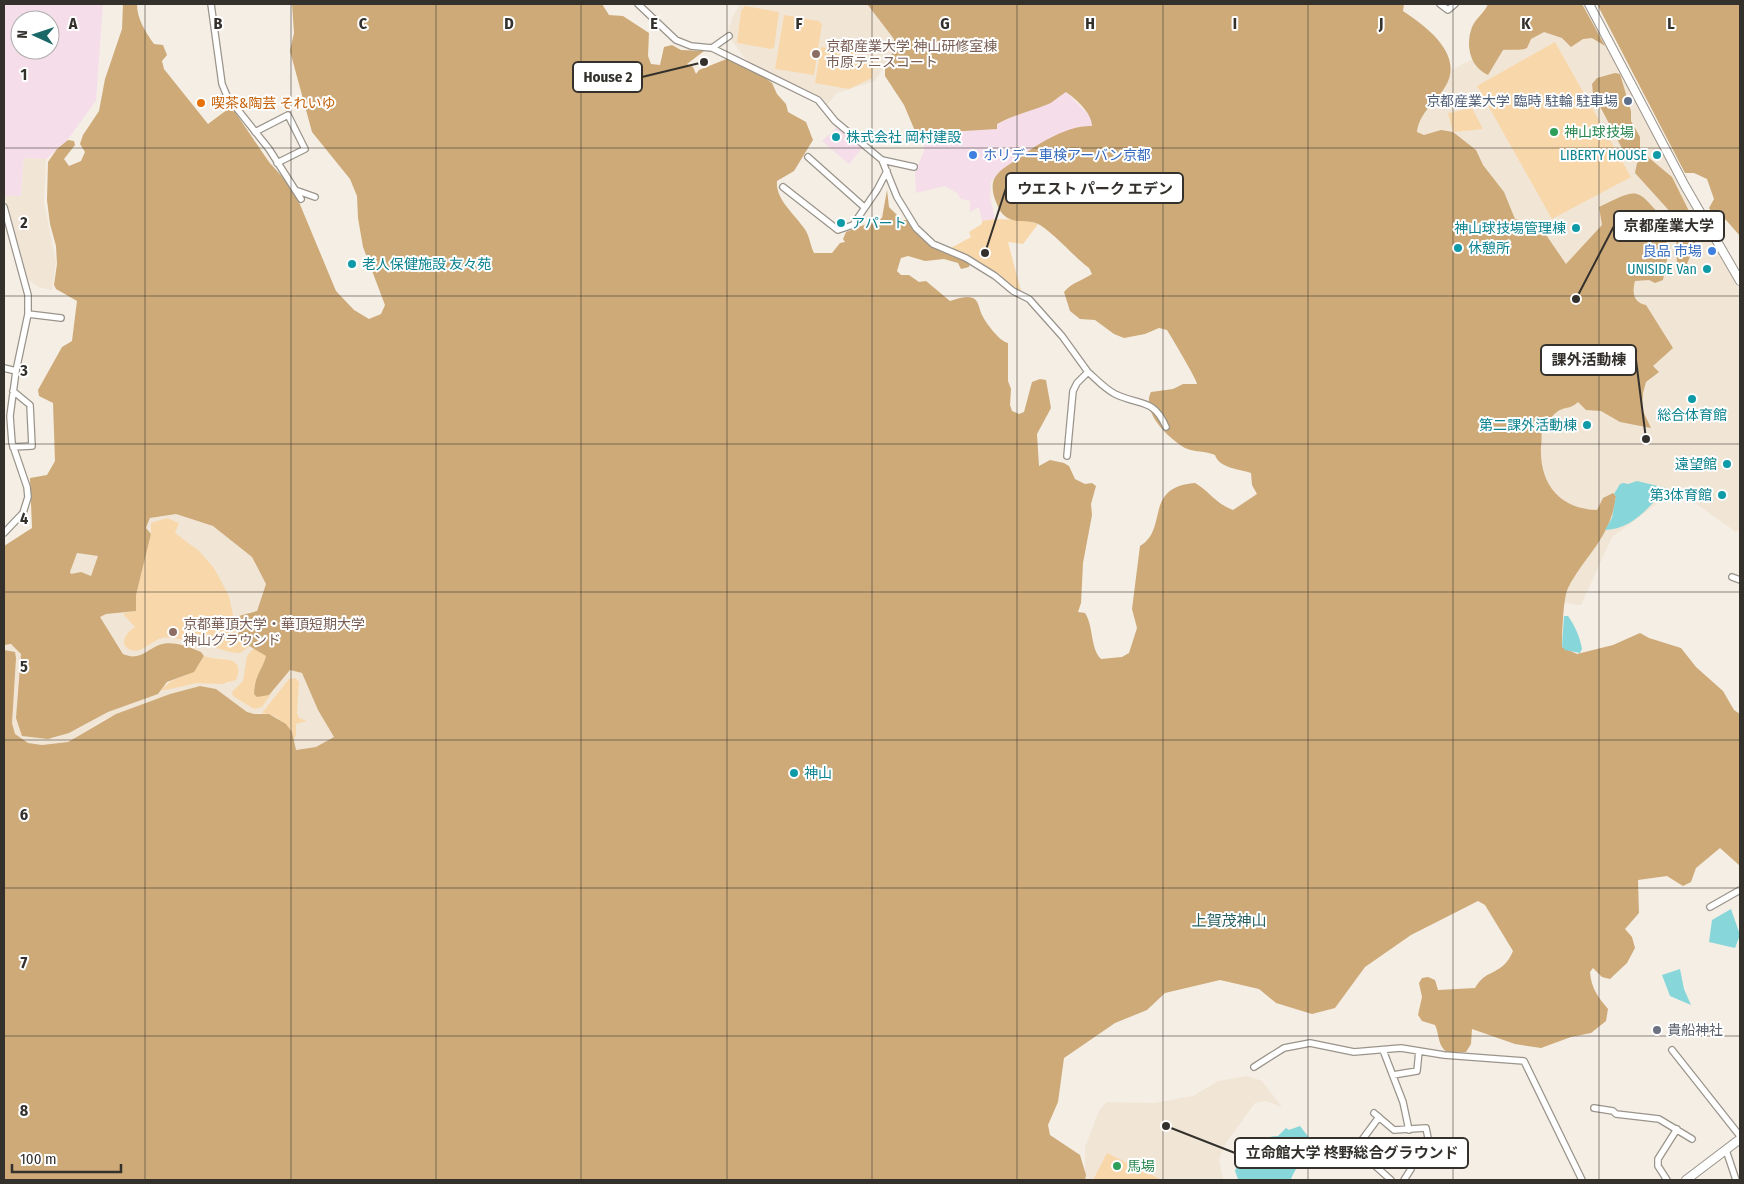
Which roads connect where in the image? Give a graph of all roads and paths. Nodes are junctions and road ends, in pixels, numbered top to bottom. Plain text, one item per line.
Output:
1 (211, 4) edge
2 (638, 4) edge
3 (1440, 4) edge
4 (1455, 4) edge
5 (1589, 4) edge
6 (729, 36) dead end
7 (712, 48) junction
8 (254, 132) junction
9 (808, 157) dead end
10 (882, 160) junction
11 (278, 163) junction
12 (914, 167) dead end
13 (887, 171) junction
14 (783, 187) dead end
15 (298, 191) junction
16 (315, 197) dead end
17 (301, 199) dead end
18 (4, 207) edge
19 (864, 207) junction
20 (1740, 281) edge
21 (28, 314) junction
22 (61, 318) dead end
23 (4, 368) edge
24 (16, 371) junction
25 (1088, 372) junction
26 (13, 392) junction
27 (1166, 427) dead end
28 (13, 447) junction
29 (1067, 456) dead end
30 (4, 533) edge
31 (1732, 577) dead end
32 (1740, 580) edge
33 (1740, 890) edge
34 (1710, 907) dead end
35 (1383, 1050) junction
36 (1672, 1050) dead end
37 (1418, 1051) junction
38 (1254, 1067) dead end
39 (1393, 1075) junction
40 (1594, 1108) dead end
41 (1374, 1113) dead end
42 (1380, 1118) junction
43 (1677, 1129) junction
44 (1409, 1130) junction
45 (1740, 1138) edge
46 (1692, 1139) dead end
47 (1726, 1150) junction
48 (1432, 1157) dead end
49 (1411, 1169) dead end
50 (1391, 1180) edge
51 (1404, 1180) edge
52 (1582, 1180) edge
53 (1667, 1180) edge
54 (1686, 1180) edge
55 (1736, 1180) edge

1 - 8 street
2 - 7 street
3 - 4 street
5 - 20 street
6 - 7 street
7 - 10 street
8 - 11 street
8 - 11 street
9 - 19 street
10 - 12 street
10 - 13 street
11 - 15 street
13 - 19 street
13 - 25 street
14 - 19 street
15 - 16 street
15 - 17 street
18 - 21 street
21 - 22 street
21 - 24 street
23 - 24 street
24 - 26 street
25 - 27 street
25 - 29 street
26 - 28 street
26 - 28 street
28 - 30 street
31 - 32 street
33 - 34 street
35 - 37 street
35 - 38 street
35 - 39 street
36 - 45 street
37 - 39 street
37 - 52 street
39 - 44 street
40 - 43 street
41 - 42 street
42 - 44 street
42 - 50 street
43 - 46 street
43 - 53 street
44 - 48 street
45 - 47 street
47 - 54 street
47 - 55 street
49 - 51 street

